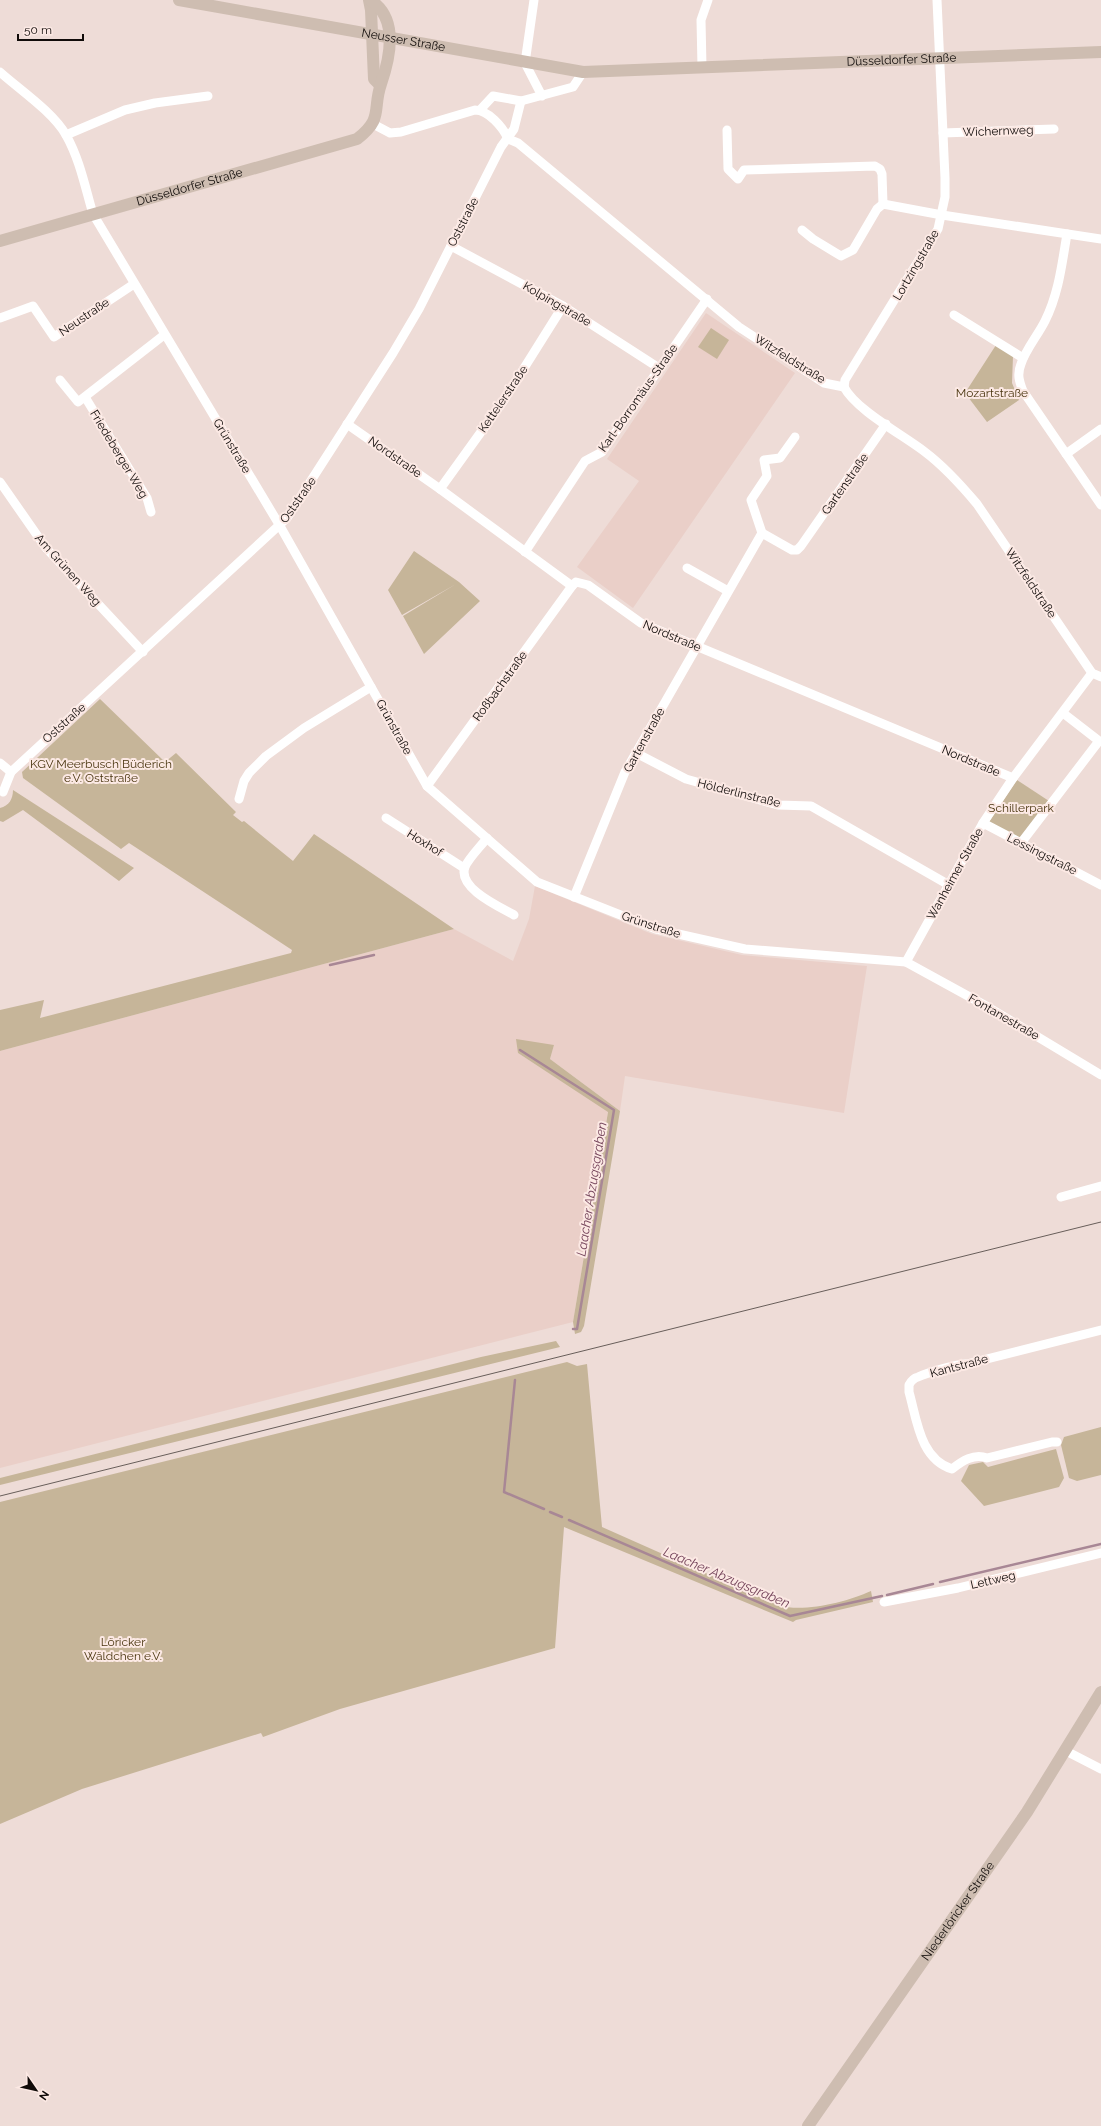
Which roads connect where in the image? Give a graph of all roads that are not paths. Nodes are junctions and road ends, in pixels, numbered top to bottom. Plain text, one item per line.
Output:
1 (179, 0) edge
2 (369, 0) edge
3 (534, 0) edge
4 (708, 0) edge
5 (936, 0) edge
6 (372, 34) junction
7 (390, 36) junction
8 (1101, 52) edge
9 (939, 59) junction
10 (525, 63) junction
11 (702, 67) junction
12 (628, 71) joint
13 (0, 72) edge
14 (583, 72) junction
15 (380, 85) junction
16 (208, 96) dead end
17 (542, 96) junction
18 (521, 101) junction
19 (480, 110) junction
20 (373, 124) junction
21 (1054, 129) dead end
22 (727, 130) dead end
23 (943, 133) junction
24 (66, 134) junction
25 (508, 139) junction
26 (883, 204) junction
27 (93, 214) junction
28 (942, 215) junction
29 (802, 230) dead end
30 (1067, 234) junction
31 (1101, 239) edge
32 (0, 240) edge
33 (451, 246) junction
34 (134, 284) junction
35 (707, 299) junction
36 (563, 306) junction
37 (954, 315) dead end
38 (0, 318) edge
39 (164, 335) junction
40 (1023, 358) junction
41 (659, 368) junction
42 (60, 380) dead end
43 (844, 387) junction
44 (85, 397) junction
45 (347, 424) junction
46 (886, 424) junction
47 (1101, 429) edge
48 (795, 437) dead end
49 (1066, 454) junction
50 (0, 482) edge
51 (440, 489) junction
52 (1101, 505) edge
53 (151, 512) dead end
54 (280, 526) junction
55 (762, 533) junction
56 (525, 552) junction
57 (687, 568) dead end
58 (572, 586) junction
59 (728, 590) junction
60 (696, 646) junction
61 (143, 652) junction
62 (1092, 673) junction
63 (1101, 677) edge
64 (371, 688) junction
65 (1063, 712) junction
66 (636, 753) junction
67 (0, 763) edge
68 (11, 772) junction
69 (1013, 778) junction
70 (427, 786) junction
71 (2, 792) dead end
72 (239, 799) dead end
73 (386, 818) dead end
74 (983, 823) junction
75 (487, 838) junction
76 (1021, 843) junction
77 (464, 868) junction
78 (949, 884) junction
79 (1101, 885) edge
80 (574, 897) junction
81 (514, 915) dead end
82 (906, 962) junction
83 (1101, 1075) edge
84 (1101, 1186) edge
85 (1061, 1197) dead end
86 (1101, 1330) edge
87 (1057, 1442) dead end
88 (1101, 1552) edge
89 (884, 1602) dead end
90 (1101, 1692) edge
91 (1066, 1751) junction
92 (1101, 1769) edge
93 (808, 2126) edge

1 - 6 main road, Neusser Straße
2 - 6 main road
2 - 7 main road
3 - 10 street
4 - 11 street
5 - 9 street, Lortzingstraße
6 - 7 main road, Neusser Straße
6 - 15 main road
7 - 10 main road, Neusser Straße
7 - 15 main road
8 - 9 main road, Düsseldorfer Straße
9 - 11 main road, Düsseldorfer Straße
9 - 23 street, Lortzingstraße
10 - 14 main road, Neusser Straße
10 - 17 street
11 - 12 main road, Düsseldorfer Straße
12 - 14 main road, Neusser Straße
13 - 24 street, Grünstraße
14 - 17 street
15 - 20 main road
16 - 24 street
17 - 18 street
18 - 19 street
18 - 25 street
19 - 20 street
19 - 25 street
20 - 27 main road, Düsseldorfer Straße
21 - 23 street, Wichernweg
22 - 26 street
23 - 28 street, Lortzingstraße
24 - 27 street, Grünstraße
25 - 33 street, Oststraße
25 - 35 street, Witzfeldstraße
26 - 28 street
26 - 29 street
27 - 32 main road, Düsseldorfer Straße
27 - 34 street, Grünstraße
28 - 30 street
28 - 43 street, Lortzingstraße
30 - 31 street
30 - 40 street
33 - 36 street, Kolpingstraße
33 - 45 street, Oststraße
34 - 38 street, Neustraße
34 - 39 street, Grünstraße
35 - 41 street, Karl-Borromäus-Straße
35 - 43 street, Witzfeldstraße
36 - 41 street, Kolpingstraße
36 - 51 street, Kettelerstraße
37 - 40 street
39 - 44 street, Friedeberger Weg
39 - 54 street, Grünstraße
40 - 49 street
41 - 56 street, Karl-Borromäus-Straße
42 - 44 street, Friedeberger Weg
43 - 46 street, Witzfeldstraße
44 - 53 street, Friedeberger Weg
45 - 51 street, Nordstraße
45 - 54 street, Oststraße
46 - 55 street, Gartenstraße
46 - 62 street, Witzfeldstraße
47 - 49 street
48 - 55 street
49 - 52 street
50 - 61 street, Am Grünen Weg
51 - 56 street, Nordstraße
54 - 61 street, Oststraße
54 - 64 street, Grünstraße
55 - 59 street, Gartenstraße
56 - 58 street, Nordstraße
57 - 59 street
58 - 60 street, Nordstraße
58 - 70 street, Roßbachstraße
59 - 60 street, Gartenstraße
60 - 66 street, Gartenstraße
60 - 69 street, Nordstraße
61 - 68 street, Oststraße
62 - 63 street
62 - 65 street, Wanheimer Straße
64 - 70 street, Grünstraße
64 - 72 street
65 - 69 street, Wanheimer Straße
65 - 76 street
66 - 78 street, Hölderlinstraße
66 - 80 street, Gartenstraße
67 - 68 street
68 - 71 street, Oststraße
69 - 74 street, Wanheimer Straße
70 - 75 street, Grünstraße
73 - 77 street, Hoxhof
74 - 76 street, Lessingstraße
74 - 78 street, Wanheimer Straße
75 - 77 street
75 - 80 street, Grünstraße
76 - 79 street, Lessingstraße
77 - 81 street
78 - 82 street, Wanheimer Straße
80 - 82 street, Grünstraße
82 - 83 street, Fontanestraße
84 - 85 street
86 - 87 street, Kantstraße
88 - 89 street, Lettweg
90 - 91 main road, Niederlöricker Straße
91 - 92 street
91 - 93 main road, Niederlöricker Straße

